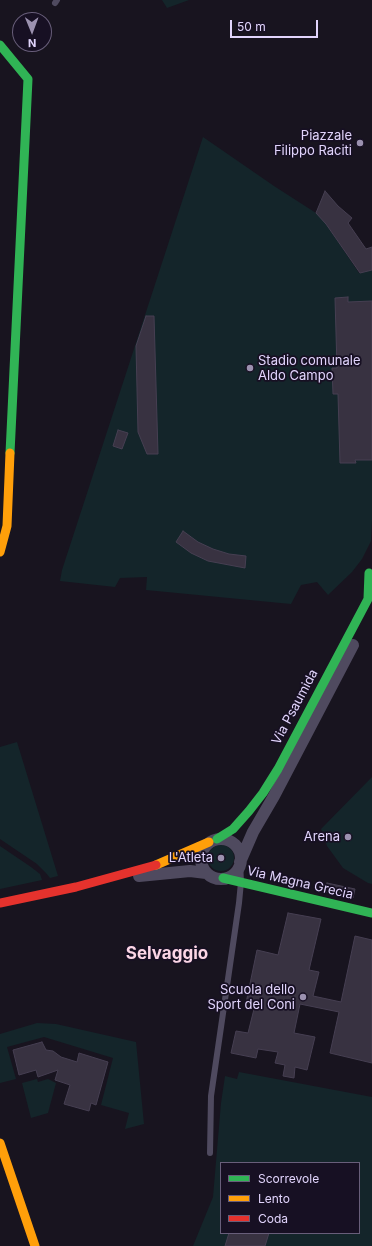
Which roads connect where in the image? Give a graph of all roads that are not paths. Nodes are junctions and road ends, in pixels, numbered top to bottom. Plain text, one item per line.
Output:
1 (0, 45) edge
2 (4, 525) edge
3 (0, 552) edge
4 (370, 573) edge
5 (372, 609) edge
6 (213, 840) junction
7 (240, 862) junction
8 (206, 873) junction
9 (223, 878) junction
10 (106, 880) junction
11 (241, 882) junction
12 (0, 903) edge
13 (372, 913) edge
14 (0, 1143) edge
15 (210, 1153) dead end
16 (35, 1246) edge

1 - 2 street
2 - 3 street
4 - 6 street, Via Psaumida
5 - 7 street, Via Psaumida
6 - 7 street
6 - 8 street
6 - 10 street, Via Psaumida
7 - 9 street
7 - 11 lane
8 - 9 street
8 - 10 street
9 - 11 street, Via Magna Grecia
10 - 12 street
11 - 13 street, Via Magna Grecia
11 - 15 lane
14 - 16 street

